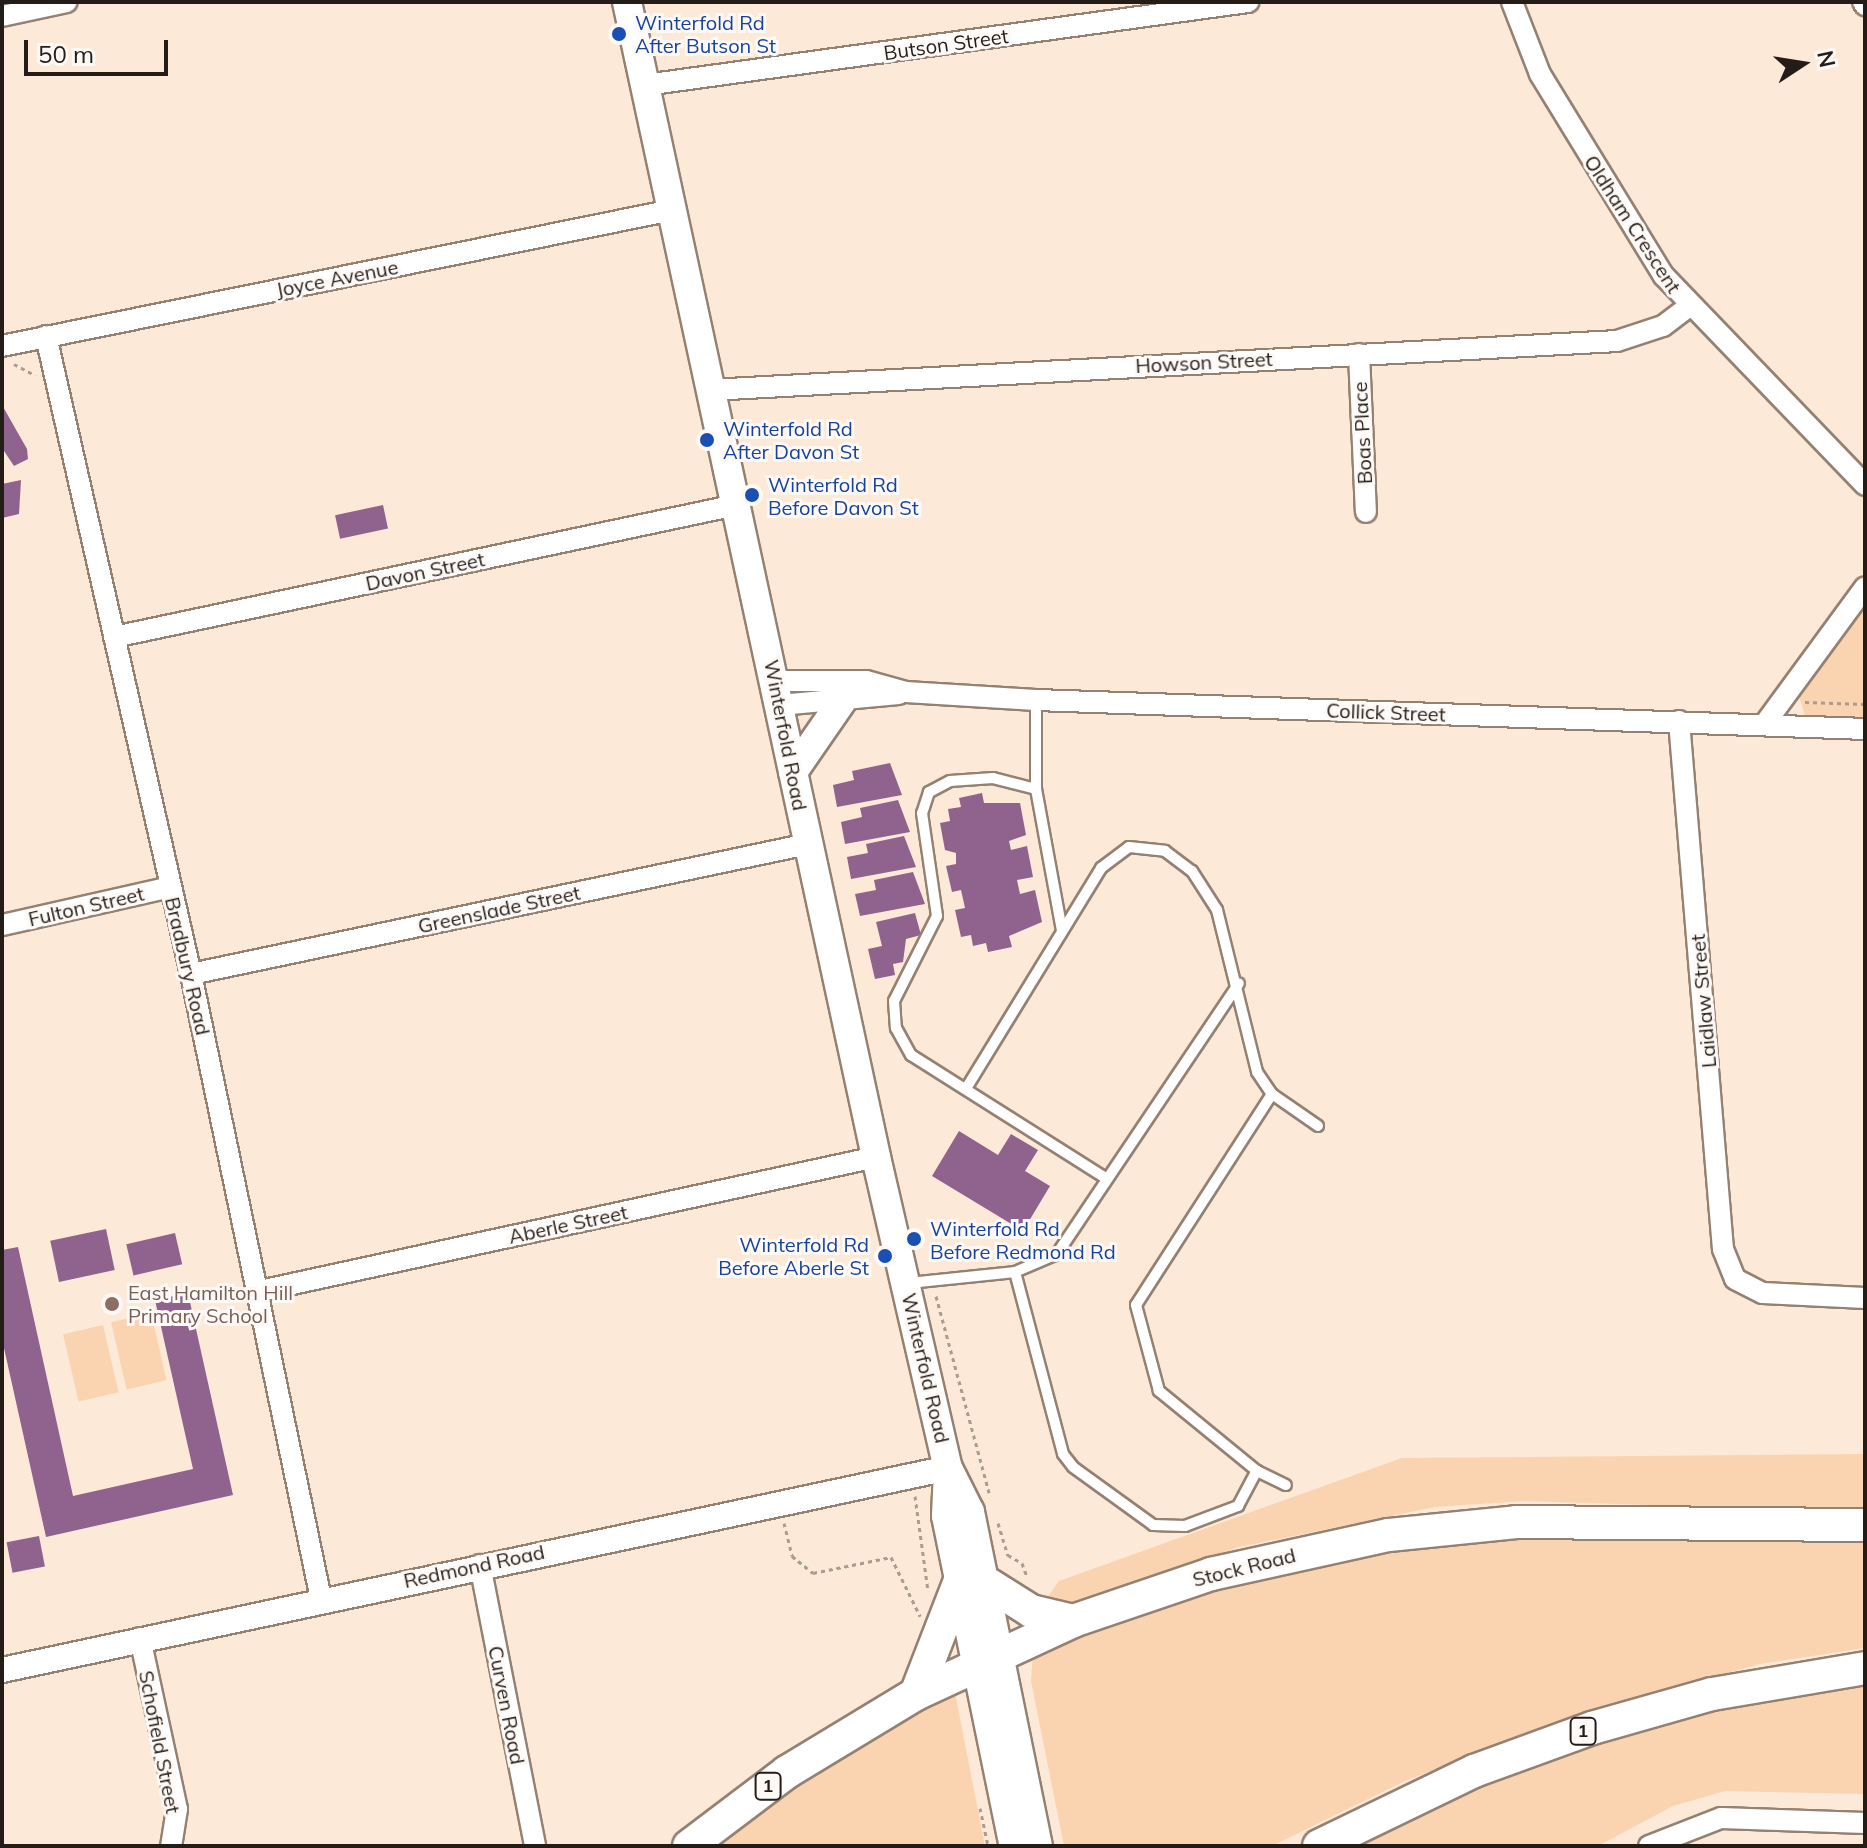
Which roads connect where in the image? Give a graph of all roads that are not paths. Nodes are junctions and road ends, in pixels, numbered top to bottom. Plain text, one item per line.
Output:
1 (67, 2) edge
2 (627, 2) edge
3 (1248, 2) edge
4 (1512, 2) edge
5 (2, 16) edge
6 (645, 85) junction
7 (672, 210) junction
8 (1688, 307) junction
9 (46, 336) junction
10 (1359, 354) junction
11 (3, 355) edge
12 (710, 390) junction
13 (1865, 485) edge
14 (736, 505) junction
15 (1366, 512) dead end
16 (1865, 587) edge
17 (114, 637) junction
18 (906, 692) junction
19 (778, 693) junction
20 (1036, 700) junction
21 (842, 701) junction
22 (1679, 721) junction
23 (1766, 722) junction
24 (1865, 729) edge
25 (793, 772) junction
26 (1036, 789) junction
27 (808, 844) junction
28 (170, 887) junction
29 (2, 925) edge
30 (1062, 931) junction
31 (191, 974) junction
32 (1239, 983) junction
33 (967, 1087) junction
34 (1272, 1094) junction
35 (1318, 1126) dead end
36 (876, 1157) junction
37 (1107, 1179) junction
38 (1015, 1272) junction
39 (920, 1282) junction
40 (260, 1291) junction
41 (1865, 1298) edge
42 (948, 1468) junction
43 (1257, 1471) junction
44 (1286, 1485) dead end
45 (1865, 1525) edge
46 (480, 1565) junction
47 (972, 1582) junction
48 (321, 1599) junction
49 (1073, 1621) junction
50 (140, 1638) junction
51 (988, 1658) junction
52 (1865, 1668) edge
53 (2, 1670) edge
54 (916, 1694) junction
55 (1865, 1823) edge
56 (171, 1846) edge
57 (535, 1846) edge
58 (689, 1846) edge
59 (1014, 1846) edge
60 (1038, 1846) edge
61 (1319, 1846) edge
62 (1649, 1846) edge

1 - 5 street
2 - 6 main road, Winterfold Road
3 - 6 street, Butson Street
4 - 8 street, Oldham Crescent
6 - 7 main road, Winterfold Road
7 - 9 street, Joyce Avenue
7 - 12 main road, Winterfold Road
8 - 10 street, Howson Street
8 - 13 street, Oldham Crescent
9 - 11 street, Joyce Avenue
9 - 17 street, Bradbury Road
10 - 12 street, Howson Street
10 - 15 street, Boas Place
12 - 14 main road, Winterfold Road
14 - 17 street, Davon Street
14 - 19 main road, Winterfold Road
16 - 23 street
17 - 28 street, Bradbury Road
18 - 19 street, Collick Street
18 - 20 street, Collick Street
18 - 21 street, Collick Street
19 - 21 street, Collick Street
19 - 25 main road, Winterfold Road
20 - 22 street, Collick Street
20 - 26 lane
21 - 25 main road
22 - 23 street, Collick Street
22 - 41 street, Laidlaw Street
23 - 24 street, Collick Street
25 - 27 main road, Winterfold Road
26 - 30 lane
26 - 33 lane
27 - 31 street, Greenslade Street
27 - 36 main road, Winterfold Road
28 - 29 street, Fulton Street
28 - 31 street, Bradbury Road
30 - 32 lane
30 - 33 lane
31 - 40 street, Bradbury Road
32 - 34 lane
32 - 37 lane
33 - 37 lane
34 - 35 lane
34 - 43 lane
36 - 39 main road, Winterfold Road
36 - 40 street, Aberle Street
37 - 38 lane
38 - 39 lane
38 - 43 lane
39 - 42 main road, Winterfold Road
40 - 48 street, Bradbury Road
42 - 46 street, Redmond Road
42 - 47 main road, Winterfold Road
43 - 44 lane
45 - 49 highway, Stock Road / 1
46 - 48 street, Redmond Road
46 - 57 street, Curven Road
47 - 49 highway
47 - 51 main road, Winterfold Road
47 - 54 highway
48 - 50 street, Redmond Road
49 - 51 highway, Stock Road / 1
50 - 53 street, Redmond Road
50 - 56 street, Schofield Street
51 - 54 highway, Stock Road / 1
51 - 59 main road, Winterfold Road
51 - 60 main road, Winterfold Road
52 - 61 highway, 1
54 - 58 highway, Stock Road / 1
55 - 62 street

